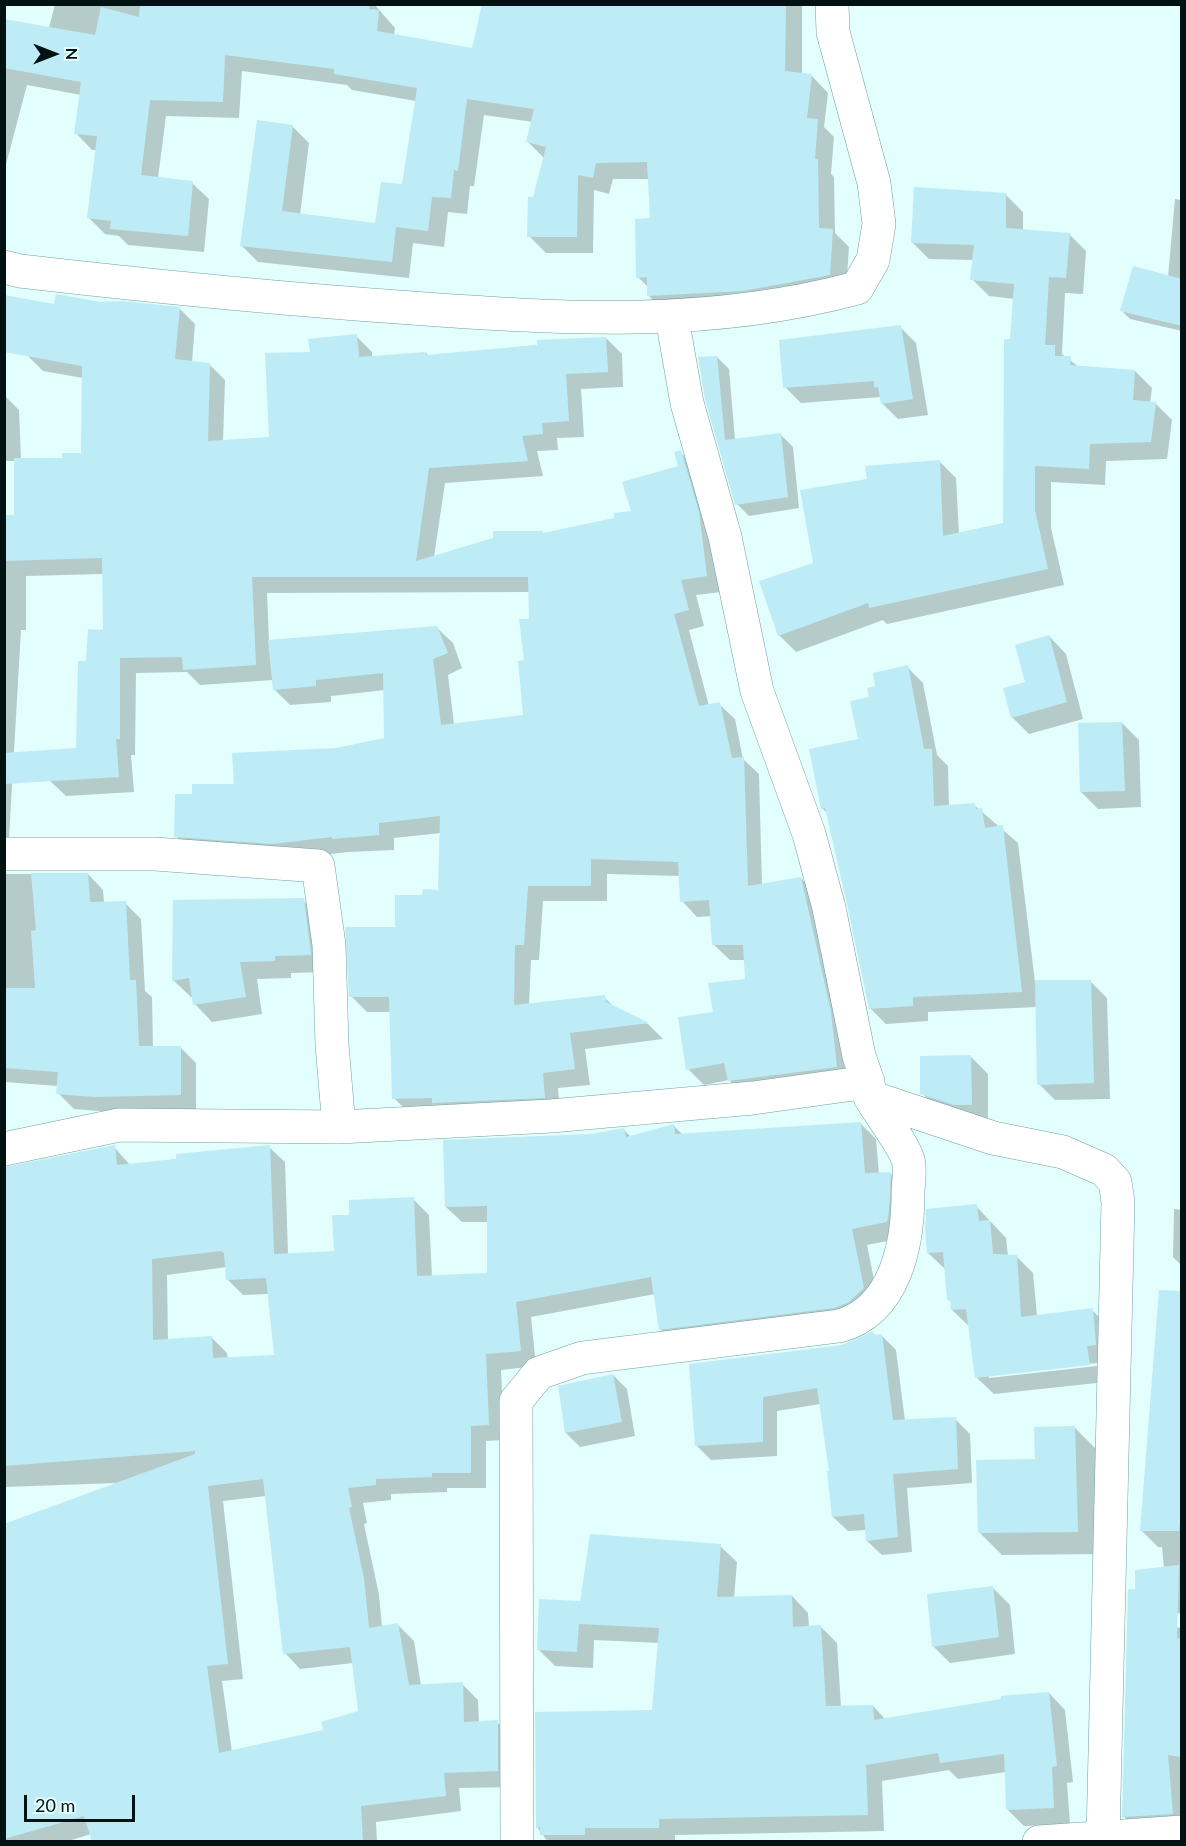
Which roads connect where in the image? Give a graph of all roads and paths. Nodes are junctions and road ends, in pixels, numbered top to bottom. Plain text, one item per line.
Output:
1 (832, 4) edge
2 (4, 267) edge
3 (672, 318) junction
4 (4, 854) edge
5 (869, 1090) junction
6 (339, 1126) junction
7 (4, 1149) edge
8 (1182, 1832) edge
9 (1103, 1838) junction
10 (517, 1842) edge
11 (1039, 1842) edge

1 - 3 street
2 - 3 street
3 - 5 street
4 - 6 street
5 - 6 street
5 - 9 street
5 - 10 street
6 - 7 street
8 - 9 street
9 - 11 street

